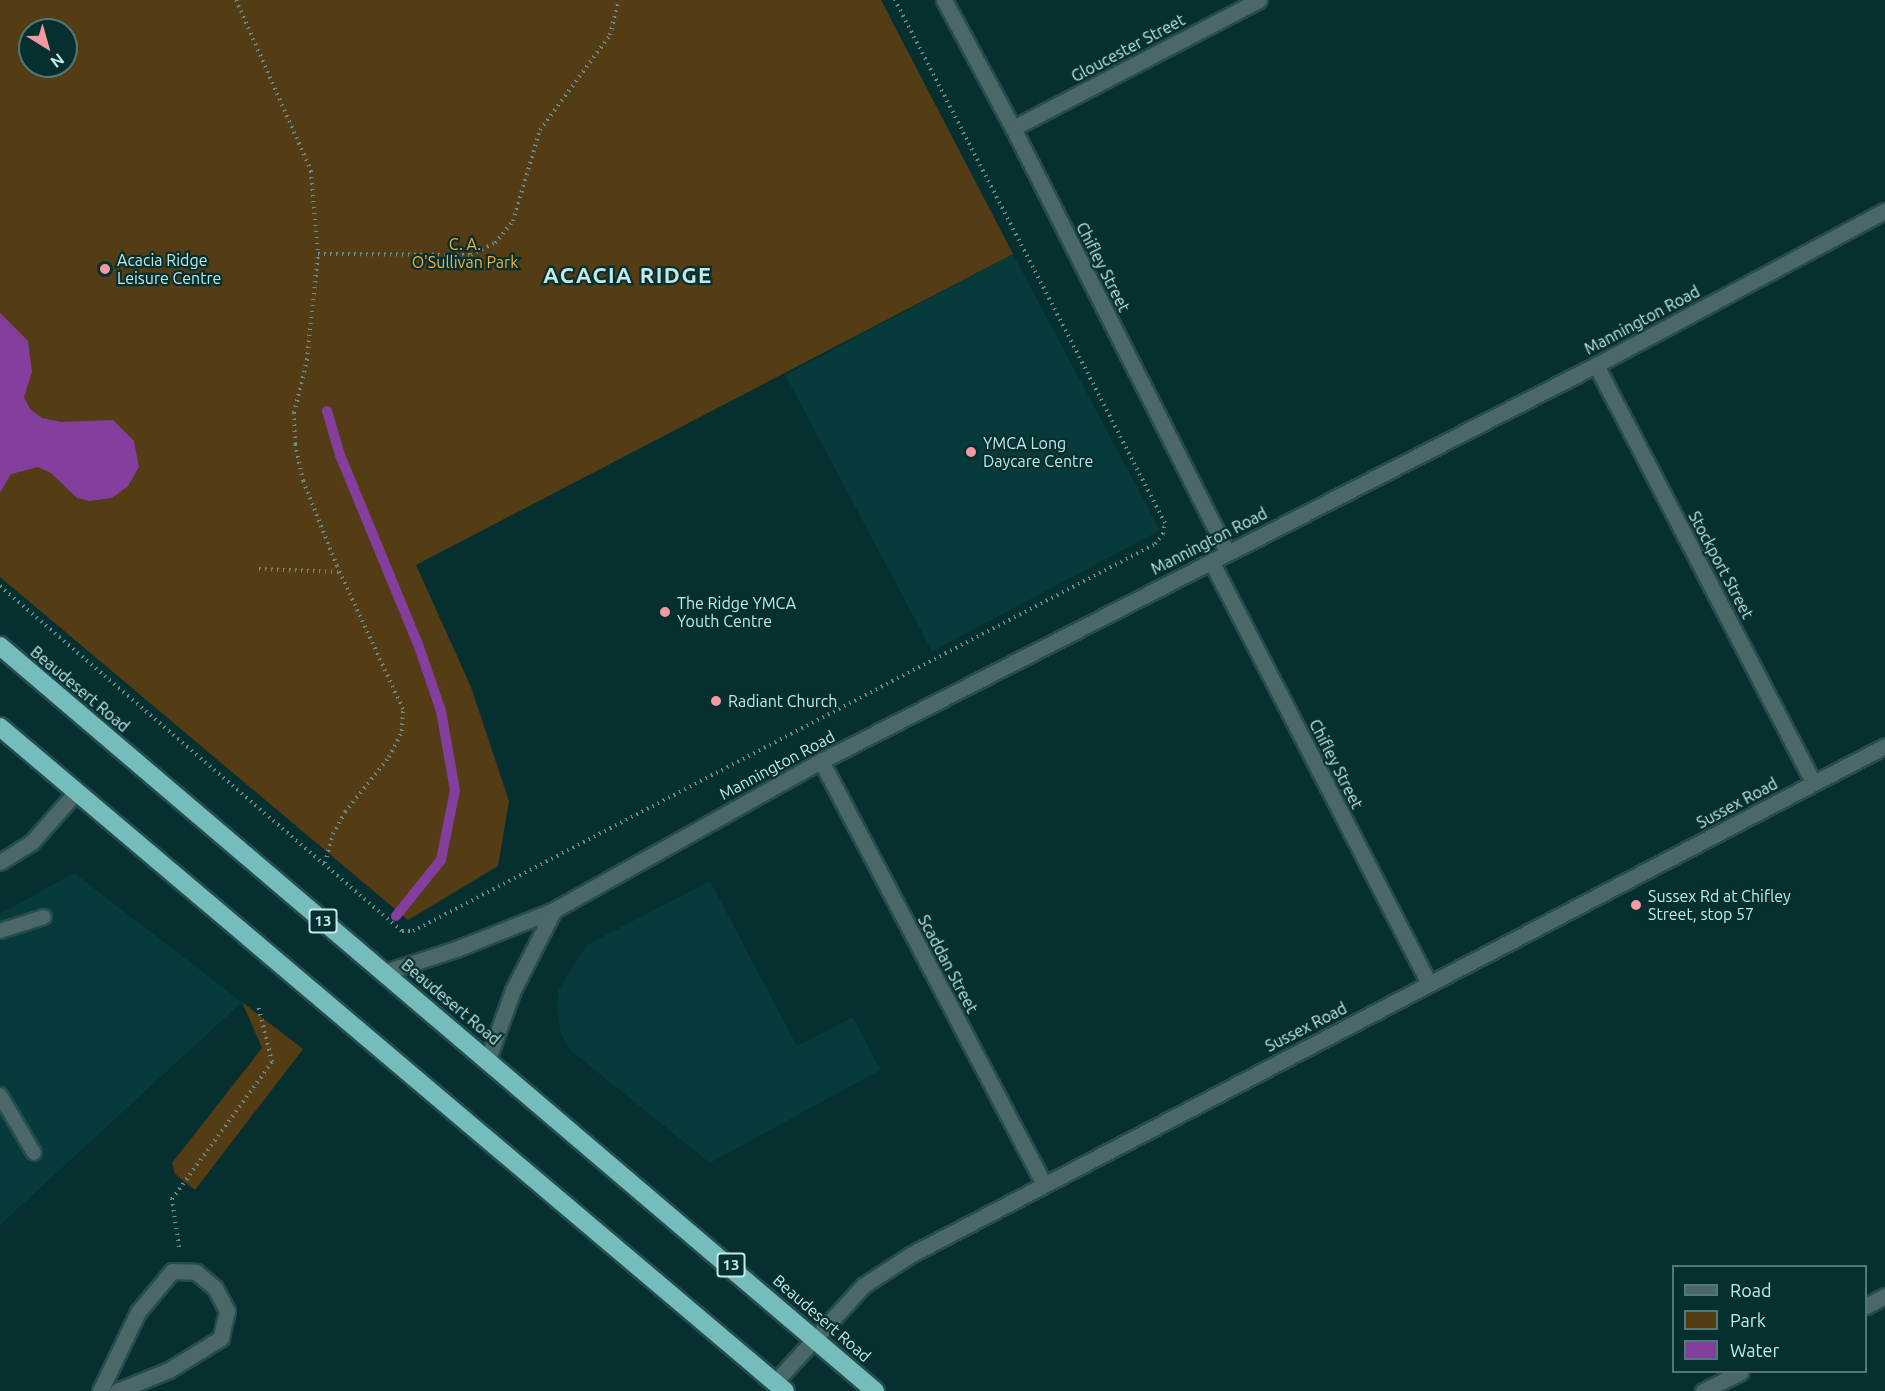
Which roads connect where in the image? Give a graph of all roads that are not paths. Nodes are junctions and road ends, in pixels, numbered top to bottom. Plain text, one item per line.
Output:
1 (944, 0) edge
2 (1259, 0) edge
3 (1013, 128) junction
4 (1885, 212) edge
5 (1596, 365) junction
6 (1227, 552) junction
7 (1211, 561) junction
8 (0, 646) edge
9 (0, 727) edge
10 (1885, 746) edge
11 (821, 761) junction
12 (1814, 783) junction
13 (76, 792) junction
14 (0, 862) edge
15 (554, 910) junction
16 (44, 917) dead end
17 (0, 931) edge
18 (385, 972) junction
19 (1429, 984) junction
20 (488, 1059) junction
21 (0, 1095) edge
22 (34, 1153) dead end
23 (1044, 1184) junction
24 (1885, 1296) edge
25 (1867, 1305) edge
26 (814, 1336) junction
27 (1737, 1373) edge
28 (780, 1386) edge
29 (100, 1391) edge
30 (117, 1391) edge
31 (875, 1391) edge
32 (1703, 1391) edge

1 - 3 street, Chifley Street
2 - 3 street, Gloucester Street
3 - 6 street, Chifley Street
4 - 5 street, Mannington Road
5 - 6 street, Mannington Road
5 - 12 street, Stockport Street
6 - 7 street, Mannington Road
7 - 11 street, Mannington Road
7 - 19 street, Chifley Street
8 - 18 highway, Beaudesert Road / 13
9 - 13 highway
10 - 12 street, Sussex Road
11 - 15 street, Mannington Road
11 - 23 street, Scaddan Street
12 - 19 street, Sussex Road
13 - 14 street
13 - 28 highway
15 - 18 street, Mannington Road
15 - 20 street
16 - 17 lane
18 - 20 highway, Beaudesert Road / 13
19 - 23 street, Sussex Road
20 - 26 highway, Beaudesert Road / 13
21 - 22 lane
23 - 26 street, Sussex Road
24 - 25 street
26 - 28 street, Sussex Road
26 - 31 highway, Beaudesert Road / 13
27 - 32 street
29 - 30 street

